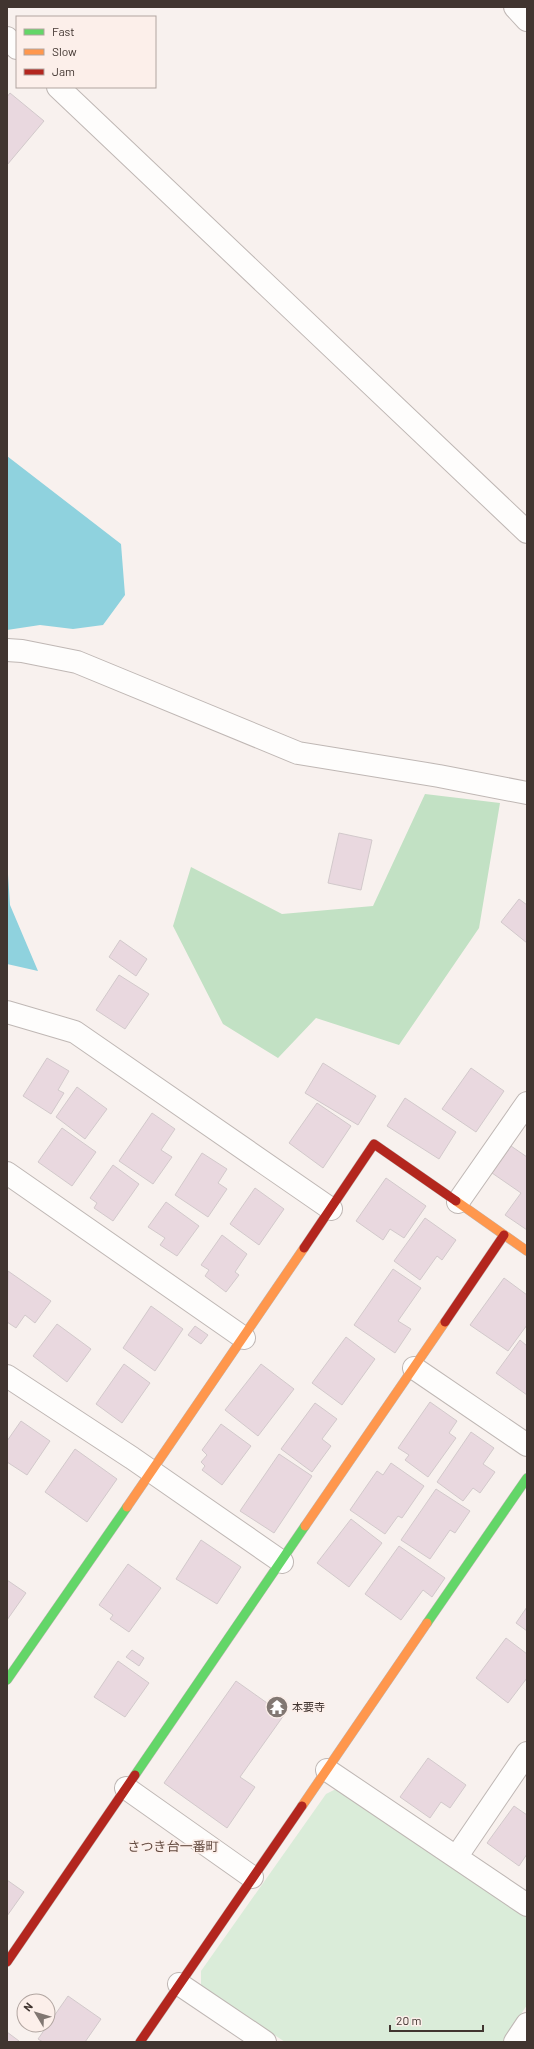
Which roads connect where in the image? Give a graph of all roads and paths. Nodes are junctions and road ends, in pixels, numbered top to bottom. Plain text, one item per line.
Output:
1 (515, 7) edge
2 (527, 20) edge
3 (7, 38) edge
4 (16, 47) edge
5 (59, 88) edge
6 (527, 532) edge
7 (7, 650) edge
8 (527, 793) edge
9 (7, 1012) edge
10 (527, 1103) edge
11 (7, 1173) edge
12 (458, 1202) junction
13 (331, 1209) junction
14 (504, 1235) junction
15 (527, 1250) edge
16 (244, 1338) junction
17 (414, 1368) junction
18 (7, 1376) edge
19 (527, 1445) edge
20 (150, 1472) junction
21 (527, 1478) edge
22 (282, 1562) junction
23 (7, 1680) edge
24 (527, 1753) edge
25 (327, 1770) junction
26 (126, 1788) junction
27 (456, 1856) junction
28 (252, 1877) junction
29 (527, 1904) edge
30 (7, 1962) edge
31 (179, 1984) junction
32 (527, 2024) edge
33 (140, 2042) edge
34 (266, 2042) edge
35 (515, 2042) edge

1 - 2 street
3 - 4 street
5 - 6 street
7 - 8 street
9 - 13 street
10 - 12 street
11 - 16 street
12 - 13 street
12 - 14 street
13 - 16 street
14 - 15 street
14 - 17 street
16 - 20 street
17 - 19 street
17 - 22 street
18 - 20 street
20 - 22 street
20 - 23 street
21 - 25 street
22 - 26 street
24 - 27 street
25 - 27 street
25 - 28 street
26 - 28 street
26 - 30 street
27 - 29 street
28 - 31 street
31 - 33 street
31 - 34 street
32 - 35 street

